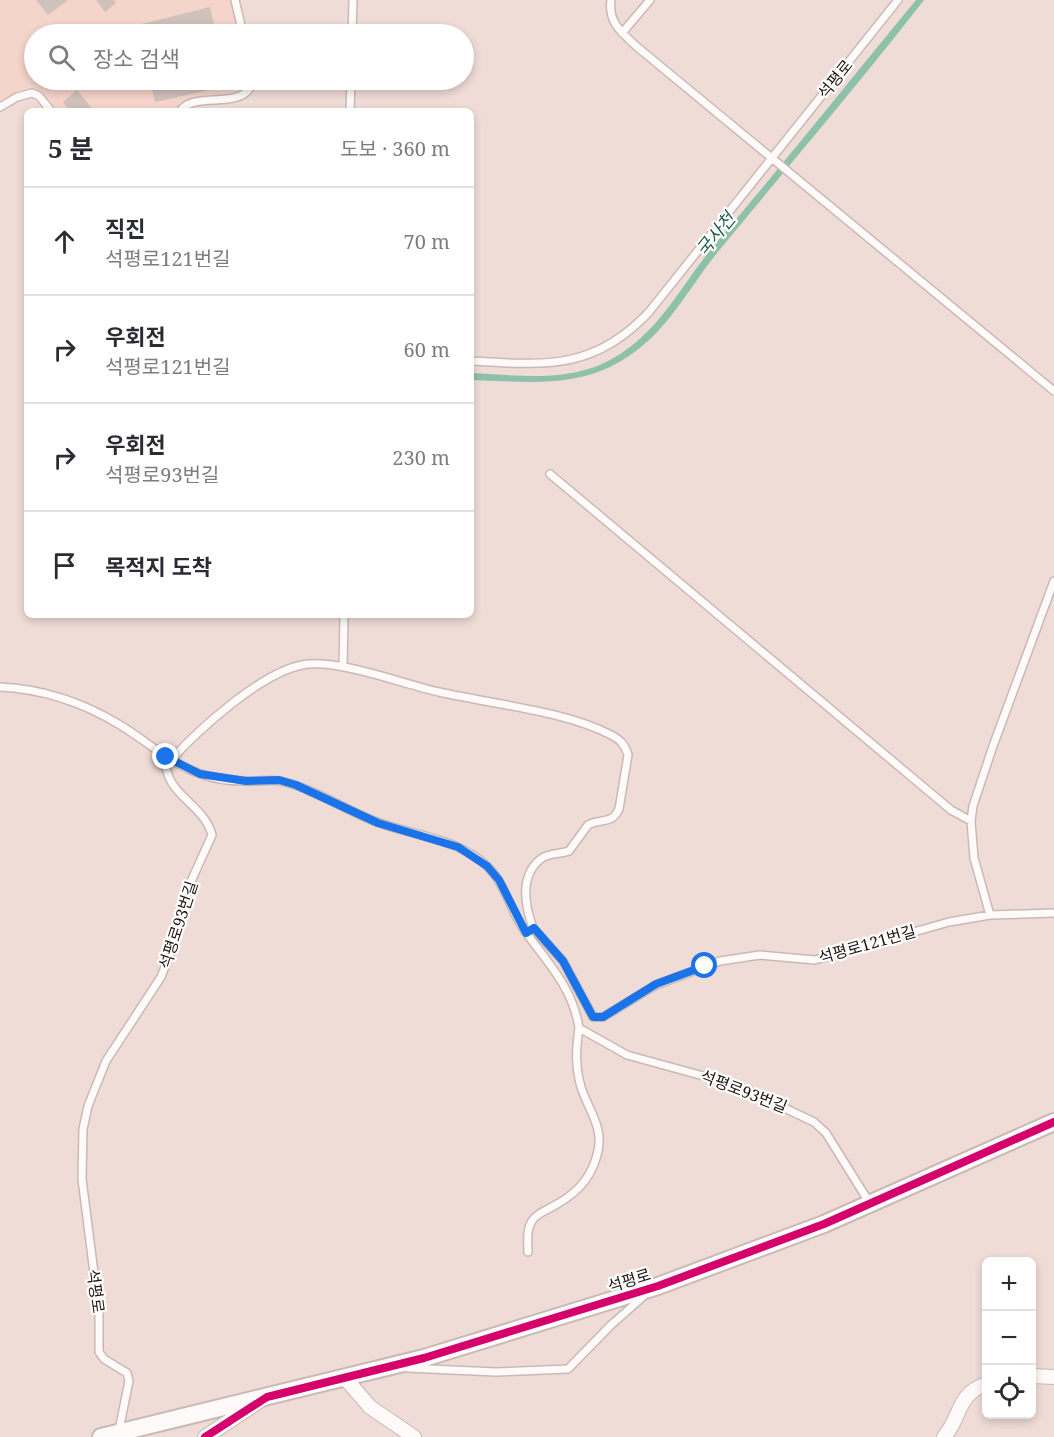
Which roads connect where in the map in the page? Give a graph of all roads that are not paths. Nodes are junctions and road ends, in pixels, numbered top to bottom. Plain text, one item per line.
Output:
1 (236, 0) edge
2 (353, 0) edge
3 (610, 0) edge
4 (650, 0) edge
5 (898, 0) edge
6 (241, 24) edge
7 (352, 24) edge
8 (622, 33) junction
9 (248, 90) edge
10 (351, 90) edge
11 (0, 107) edge
12 (49, 108) edge
13 (182, 108) edge
14 (350, 108) edge
15 (773, 160) junction
16 (474, 361) edge
17 (1054, 391) edge
18 (550, 474) dead end
19 (1054, 581) edge
20 (344, 618) edge
21 (343, 667) junction
22 (0, 687) edge
23 (168, 758) junction
24 (971, 821) junction
25 (1054, 913) edge
26 (990, 915) junction
27 (534, 928) junction
28 (526, 933) junction
29 (587, 1006) junction
30 (577, 1014) junction
31 (579, 1028) junction
32 (1054, 1122) edge
33 (83, 1129) joint
34 (870, 1204) junction
35 (528, 1252) dead end
36 (658, 1286) junction
37 (390, 1367) junction
38 (1036, 1376) edge
39 (345, 1377) junction
40 (1054, 1377) edge
41 (982, 1386) edge
42 (267, 1397) junction
43 (117, 1435) edge
44 (101, 1437) edge
45 (205, 1437) edge
46 (414, 1437) edge
47 (944, 1437) edge

1 - 6 lane
2 - 7 lane
3 - 8 lane
4 - 8 lane
5 - 15 lane, 석평로
8 - 15 lane
9 - 13 lane
10 - 14 lane
11 - 12 lane
15 - 16 lane, 석평로
15 - 17 lane
18 - 24 lane
19 - 24 lane
20 - 21 lane
21 - 23 lane
21 - 27 lane
22 - 23 lane
23 - 28 lane
23 - 33 lane, 석평로93번길
24 - 26 lane
25 - 26 lane, 석평로121번길
26 - 29 lane, 석평로121번길
27 - 28 lane
27 - 29 lane
28 - 30 lane
29 - 30 lane
30 - 31 lane
31 - 34 lane, 석평로93번길
31 - 35 lane
32 - 34 street, 석평로
33 - 43 lane, 석평로
34 - 36 street, 석평로
36 - 37 street, 석평로
36 - 37 lane, 석평로
37 - 39 street, 석평로
38 - 40 street
39 - 42 street, 석평로
39 - 46 street
41 - 47 street
42 - 43 street
42 - 45 street, 석평로
43 - 44 street

